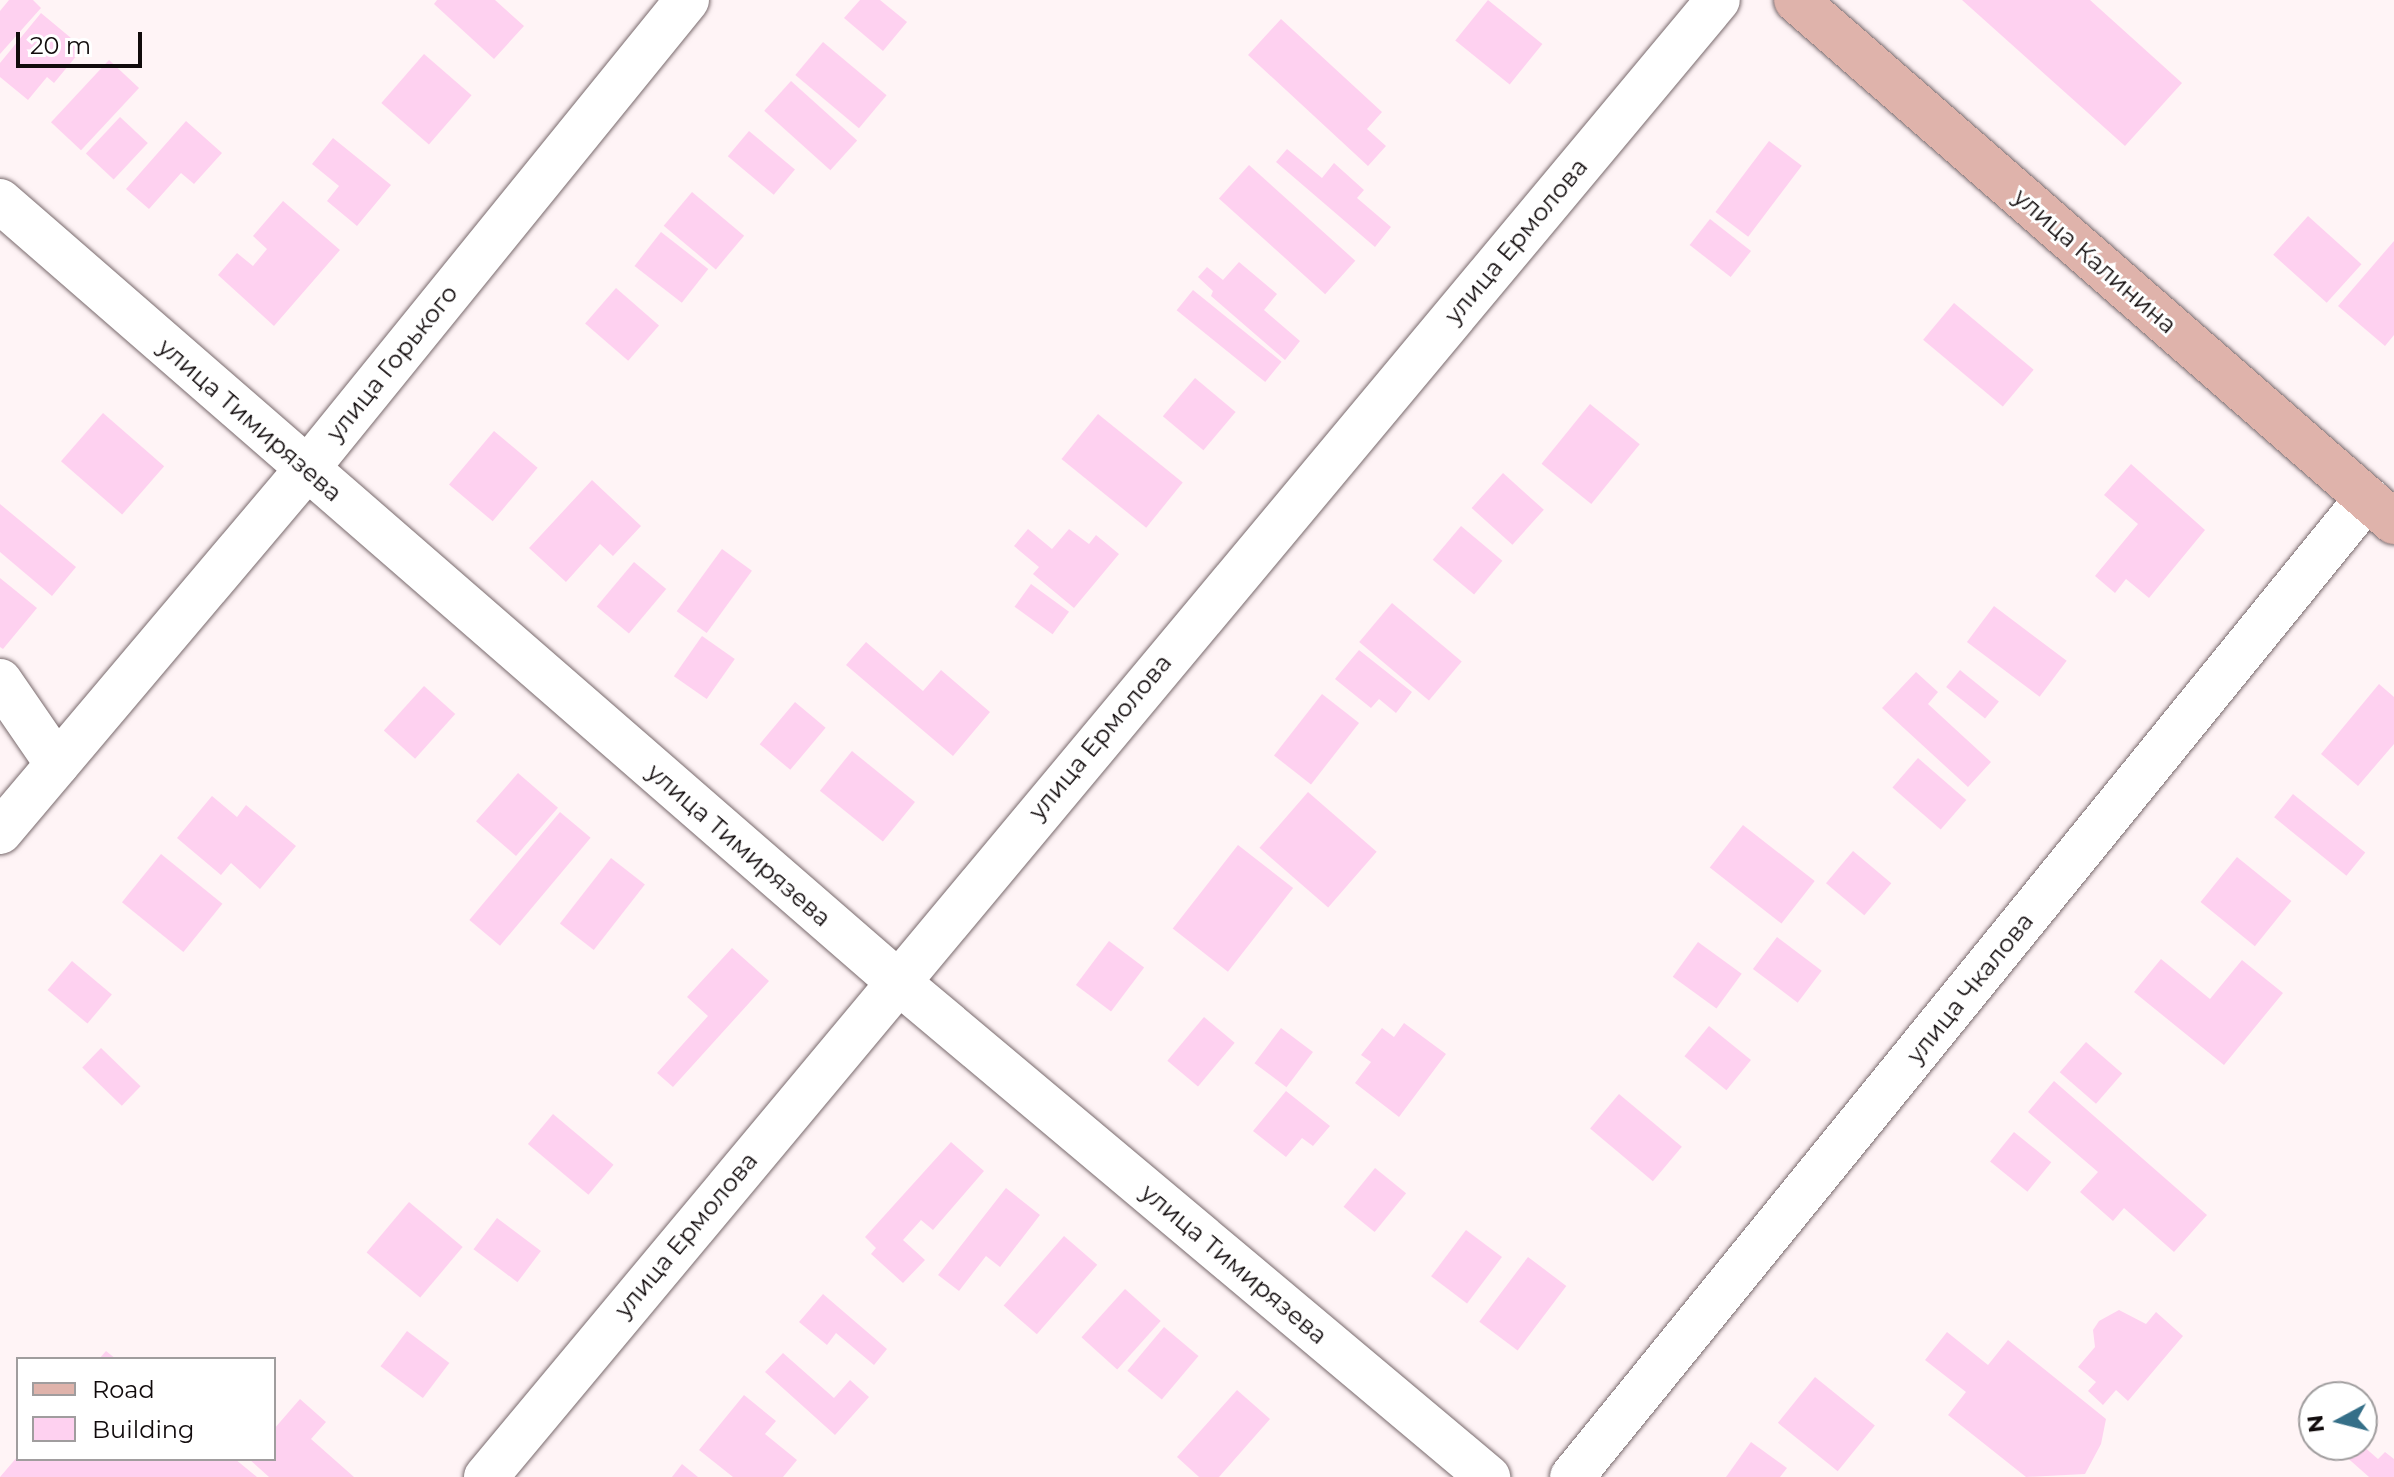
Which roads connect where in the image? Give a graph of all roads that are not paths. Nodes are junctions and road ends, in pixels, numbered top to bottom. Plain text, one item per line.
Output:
1 (687, 0) edge
2 (1718, 0) edge
3 (1796, 0) edge
4 (0, 201) edge
5 (306, 470) junction
6 (2380, 510) edge
7 (0, 681) edge
8 (57, 764) junction
9 (0, 832) edge
10 (897, 981) junction
11 (486, 1477) edge
12 (1488, 1477) edge
13 (1572, 1477) edge

1 - 5 street, улица Горького
2 - 10 street, улица Ермолова
3 - 6 main road, улица Калинина
4 - 5 street, улица Тимирязева
5 - 8 street, улица Горького
5 - 10 street, улица Тимирязева
6 - 13 street, улица Чкалова
7 - 8 street
8 - 9 street, улица Горького
10 - 11 street, улица Ермолова
10 - 12 street, улица Тимирязева

